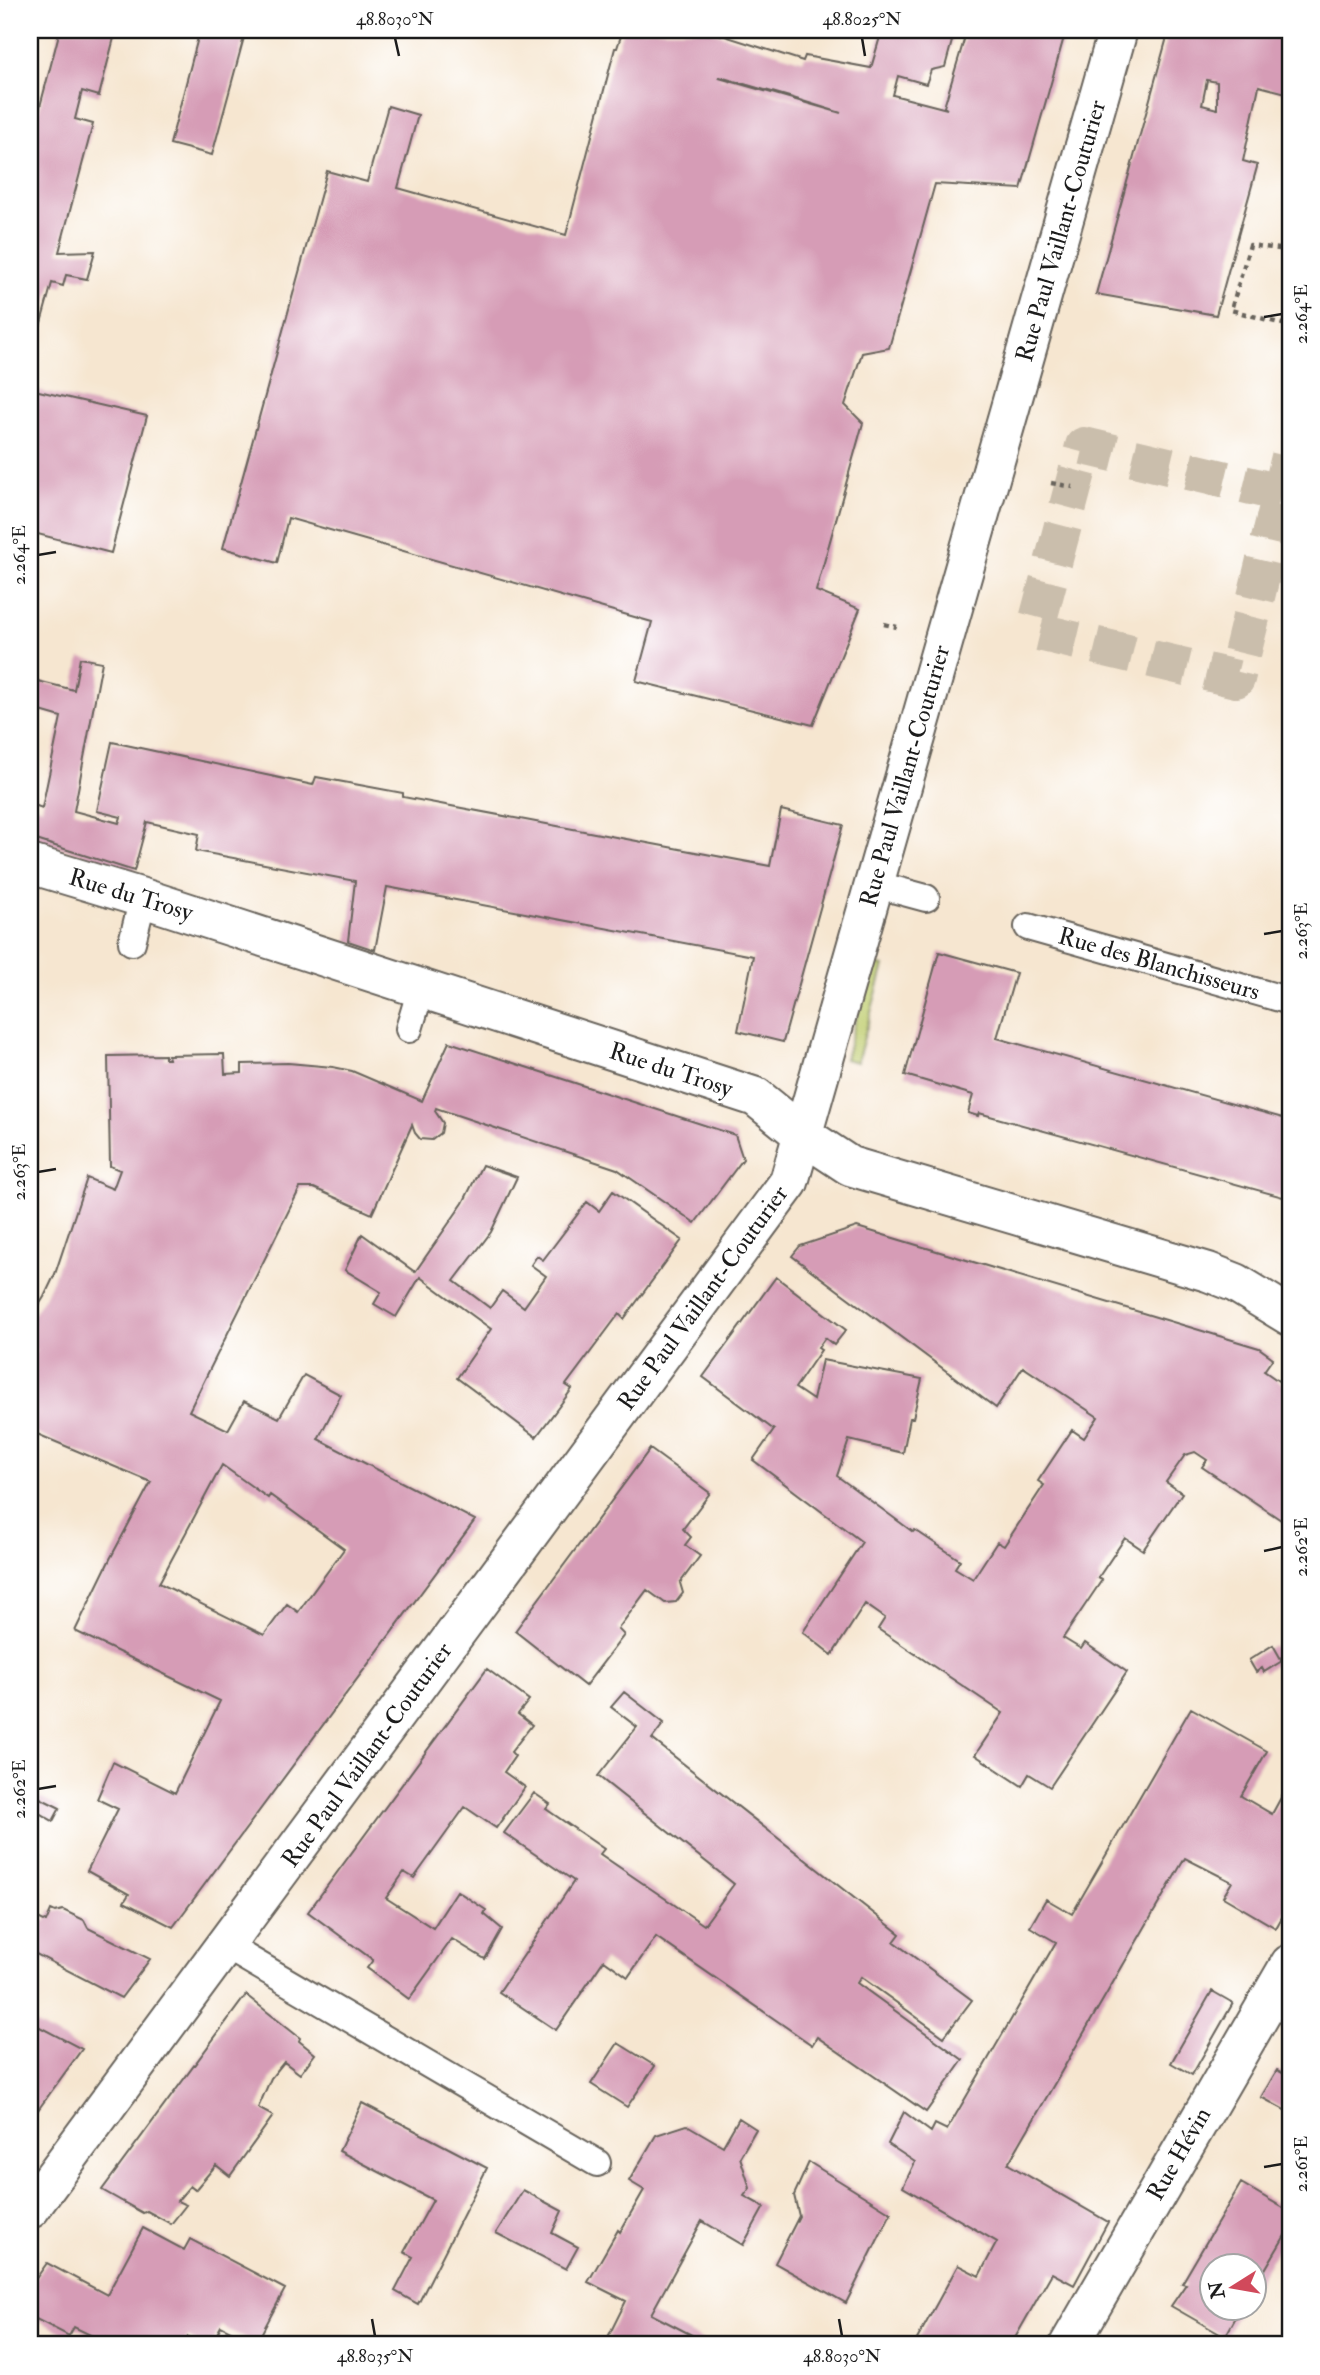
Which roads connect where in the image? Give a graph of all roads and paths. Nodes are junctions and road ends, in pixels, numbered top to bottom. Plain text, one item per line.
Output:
1 (1118, 30) edge
2 (1290, 244) edge
3 (1290, 326) edge
4 (1051, 482) dead end
5 (1073, 487) dead end
6 (30, 864) edge
7 (874, 884) junction
8 (143, 898) junction
9 (926, 898) dead end
10 (1028, 927) dead end
11 (132, 942) dead end
12 (421, 989) junction
13 (1290, 1001) edge
14 (408, 1029) dead end
15 (803, 1135) junction
16 (1290, 1316) edge
17 (226, 1945) junction
18 (1290, 1964) edge
19 (597, 2163) dead end
20 (30, 2209) edge
21 (1069, 2345) edge

1 - 7 street, Rue Paul Vaillant-Couturier
2 - 3 path
4 - 5 path
6 - 8 street, Rue du Trosy
7 - 9 lane
7 - 15 street, Rue Paul Vaillant-Couturier
8 - 11 lane
8 - 12 street, Rue du Trosy
10 - 13 lane, Rue des Blanchisseurs
12 - 14 lane
12 - 15 street, Rue du Trosy
15 - 16 street, Rue du Trosy
15 - 17 street, Rue Paul Vaillant-Couturier
17 - 19 lane
17 - 20 street, Rue Paul Vaillant-Couturier
18 - 21 street, Rue Hévin

